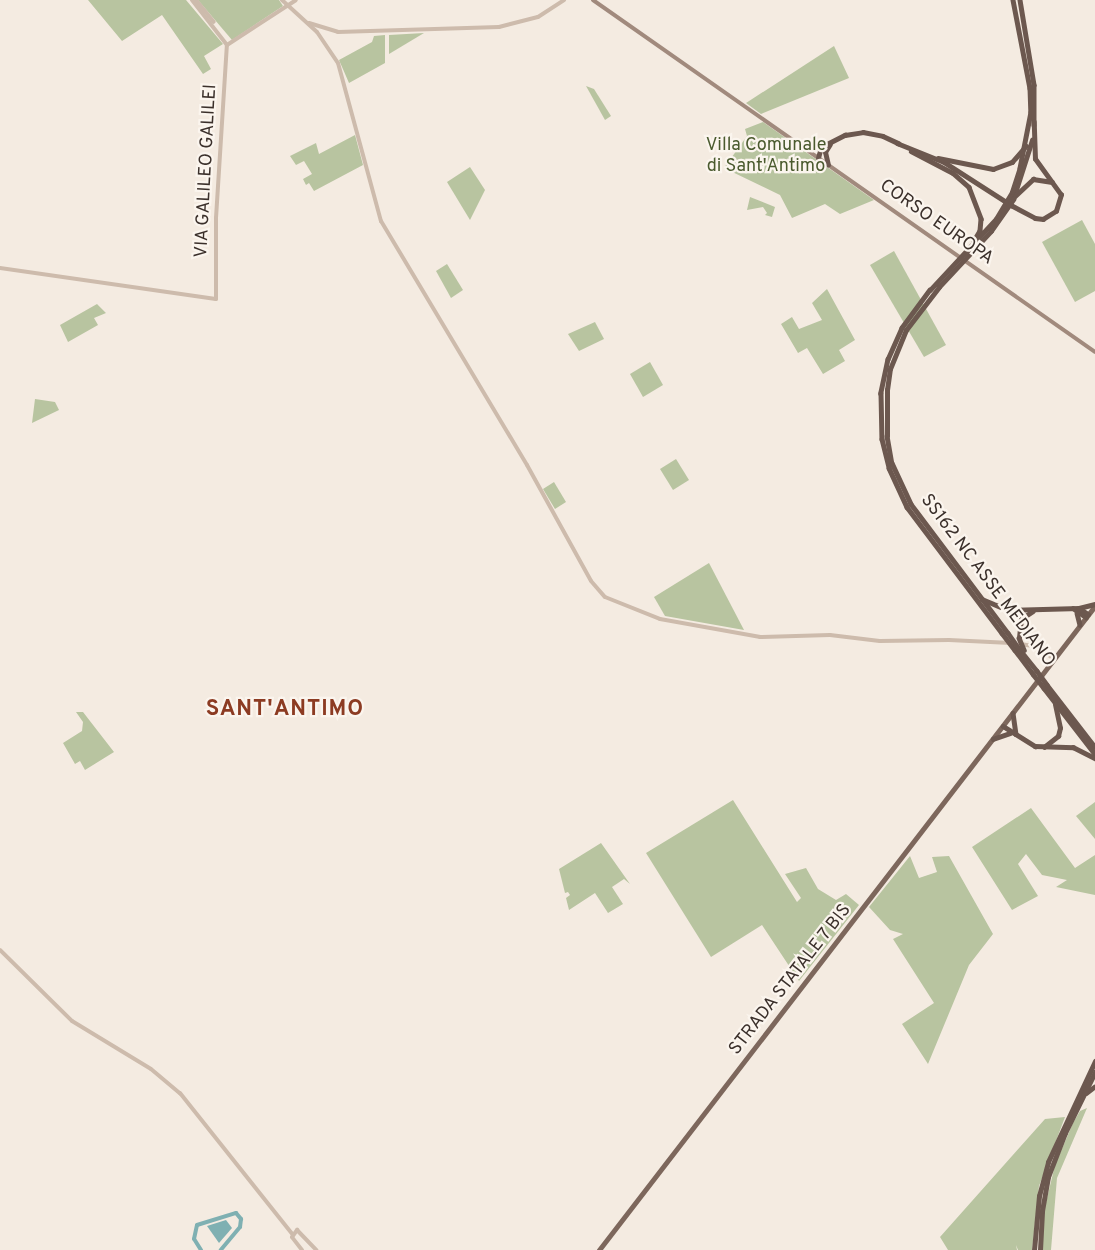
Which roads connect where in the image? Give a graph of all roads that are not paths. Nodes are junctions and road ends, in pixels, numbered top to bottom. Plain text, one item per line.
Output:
1 (192, 0) edge
2 (196, 0) edge
3 (282, 0) edge
4 (296, 0) edge
5 (564, 0) edge
6 (593, 0) edge
7 (1013, 0) edge
8 (1019, 0) edge
9 (287, 6) junction
10 (1019, 13) junction
11 (307, 23) junction
12 (1021, 27) junction
13 (229, 44) junction
14 (1034, 122) junction
15 (831, 142) junction
16 (897, 143) junction
17 (1026, 145) junction
18 (820, 147) junction
19 (804, 148) junction
20 (825, 152) junction
21 (818, 158) junction
22 (934, 158) junction
23 (828, 165) junction
24 (1022, 169) junction
25 (1057, 186) junction
26 (1013, 199) junction
27 (969, 248) junction
28 (0, 268) edge
29 (1095, 352) edge
30 (884, 438) junction
31 (980, 598) junction
32 (1095, 605) edge
33 (1076, 609) junction
34 (1034, 611) junction
35 (1087, 616) junction
36 (1080, 625) junction
37 (1020, 650) junction
38 (1054, 659) junction
39 (1035, 672) junction
40 (1046, 686) junction
41 (1053, 701) junction
42 (1013, 713) junction
43 (1003, 726) junction
44 (1014, 732) junction
45 (993, 739) junction
46 (1043, 747) junction
47 (1095, 747) edge
48 (1095, 754) edge
49 (1095, 758) edge
50 (0, 950) edge
51 (1095, 1061) edge
52 (1095, 1072) edge
53 (1094, 1086) dead end
54 (1083, 1096) junction
55 (292, 1234) junction
56 (302, 1250) edge
57 (316, 1250) edge
58 (599, 1250) edge
59 (1034, 1250) edge
60 (1040, 1250) edge

1 - 13 street
2 - 13 street
3 - 9 street
4 - 9 street
5 - 11 street
6 - 19 main road, CORSO EUROPA
7 - 10 highway
8 - 10 highway
9 - 11 street
9 - 13 street
10 - 12 highway
11 - 38 street
12 - 14 highway
12 - 17 highway
13 - 28 street, VIA GALILEO GALILEI
14 - 24 highway
14 - 25 highway
15 - 16 highway
15 - 18 highway
15 - 20 highway
16 - 22 highway
16 - 27 highway, bridge
17 - 22 highway
17 - 24 highway
18 - 19 highway
18 - 21 highway
19 - 21 main road, CORSO EUROPA
20 - 21 highway
20 - 23 highway
21 - 23 main road, CORSO EUROPA
22 - 25 highway
23 - 29 main road, CORSO EUROPA
24 - 26 highway
24 - 27 highway, bridge
25 - 26 highway
26 - 30 highway, bridge
27 - 30 highway, bridge
30 - 31 highway, SS162 NC ASSE MEDIANO
30 - 37 highway, SS162 NC ASSE MEDIANO, bridge
31 - 34 highway
31 - 37 highway, SS162 NC ASSE MEDIANO, bridge
32 - 33 highway
32 - 35 main road, STRADA STATALE 7 BIS
33 - 34 highway
33 - 35 highway
33 - 36 highway
34 - 37 highway, bridge
35 - 36 main road, STRADA STATALE 7 BIS
36 - 38 main road, STRADA STATALE 7 BIS
37 - 39 highway, SS162 NC ASSE MEDIANO
37 - 39 highway, SS162 NC ASSE MEDIANO
38 - 42 main road, STRADA STATALE 7 BIS
39 - 40 highway, SS162 NC ASSE MEDIANO, bridge
40 - 41 highway, SS162 NC ASSE MEDIANO
40 - 47 highway
41 - 46 highway
41 - 48 highway, SS162 NC ASSE MEDIANO
42 - 43 main road, STRADA STATALE 7 BIS
42 - 44 highway
43 - 44 highway
43 - 45 main road, STRADA STATALE 7 BIS
44 - 45 highway
44 - 46 highway
45 - 58 main road, STRADA STATALE 7 BIS
46 - 49 highway
50 - 55 street
51 - 59 highway
52 - 54 highway
53 - 54 highway
54 - 60 highway
55 - 56 street
55 - 57 street

